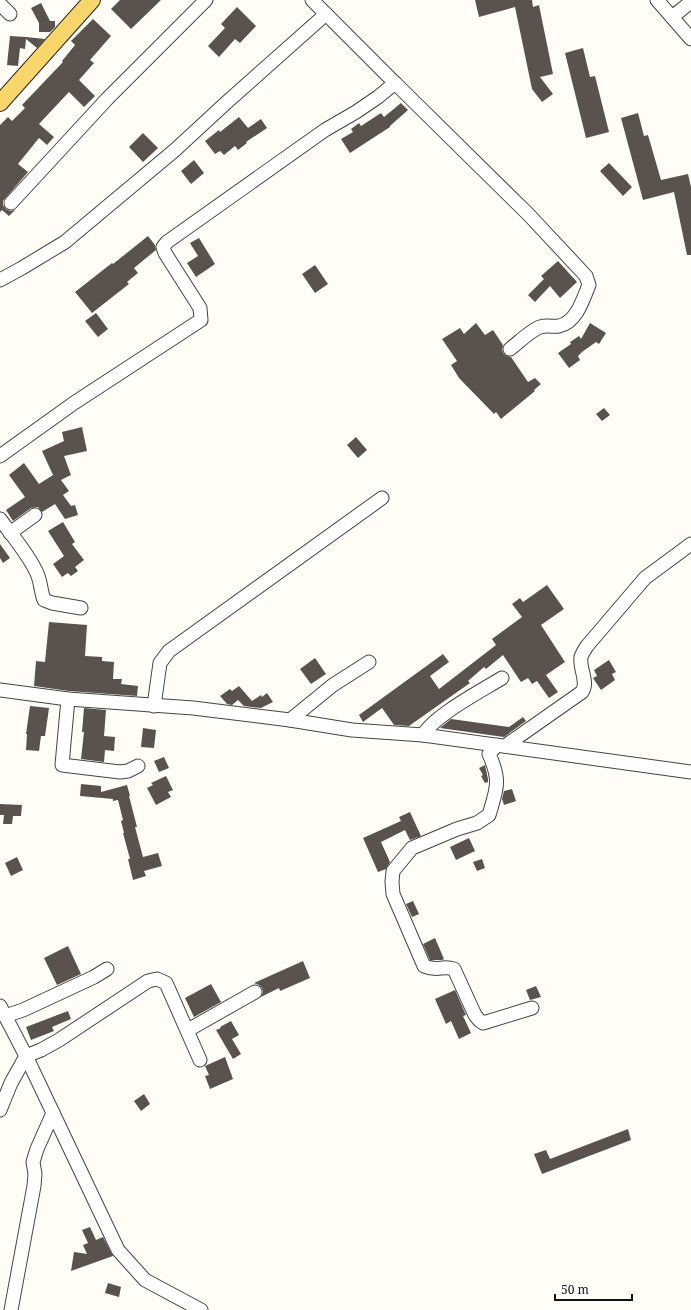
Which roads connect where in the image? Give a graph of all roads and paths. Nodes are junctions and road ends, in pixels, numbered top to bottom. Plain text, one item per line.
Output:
1 (92, 0) edge
2 (206, 0) edge
3 (312, 0) edge
4 (658, 0) edge
5 (691, 2) edge
6 (0, 4) edge
7 (10, 14) dead end
8 (326, 14) junction
9 (672, 17) junction
10 (691, 40) edge
11 (395, 83) junction
12 (0, 103) edge
13 (11, 203) dead end
14 (0, 280) edge
15 (510, 349) dead end
16 (0, 456) edge
17 (382, 498) dead end
18 (35, 515) dead end
19 (0, 519) edge
20 (10, 533) junction
21 (691, 544) edge
22 (81, 608) dead end
23 (369, 662) dead end
24 (502, 678) dead end
25 (0, 690) edge
26 (68, 700) junction
27 (154, 706) junction
28 (290, 720) junction
29 (423, 735) junction
30 (501, 745) junction
31 (138, 766) dead end
32 (691, 772) edge
33 (107, 970) dead end
34 (255, 992) dead end
35 (532, 1008) dead end
36 (2, 1011) edge
37 (188, 1030) junction
38 (26, 1056) junction
39 (200, 1060) dead end
40 (0, 1110) edge
41 (53, 1113) junction
42 (11, 1310) edge
43 (201, 1310) edge

1 - 12 main road
2 - 13 street
3 - 8 street
4 - 9 street
5 - 9 street
6 - 7 street
8 - 11 street
8 - 14 street
9 - 10 street
11 - 15 street
11 - 16 street
17 - 27 street
18 - 20 street
19 - 20 street
20 - 22 street
21 - 30 street
23 - 28 street
24 - 29 street
25 - 26 street
26 - 27 street
26 - 31 street
27 - 28 street
28 - 29 street
29 - 30 street
30 - 32 street
30 - 35 street
33 - 36 street
34 - 37 street
36 - 38 street
37 - 38 street
37 - 39 street
38 - 40 street
38 - 41 street
41 - 42 street
41 - 43 street

